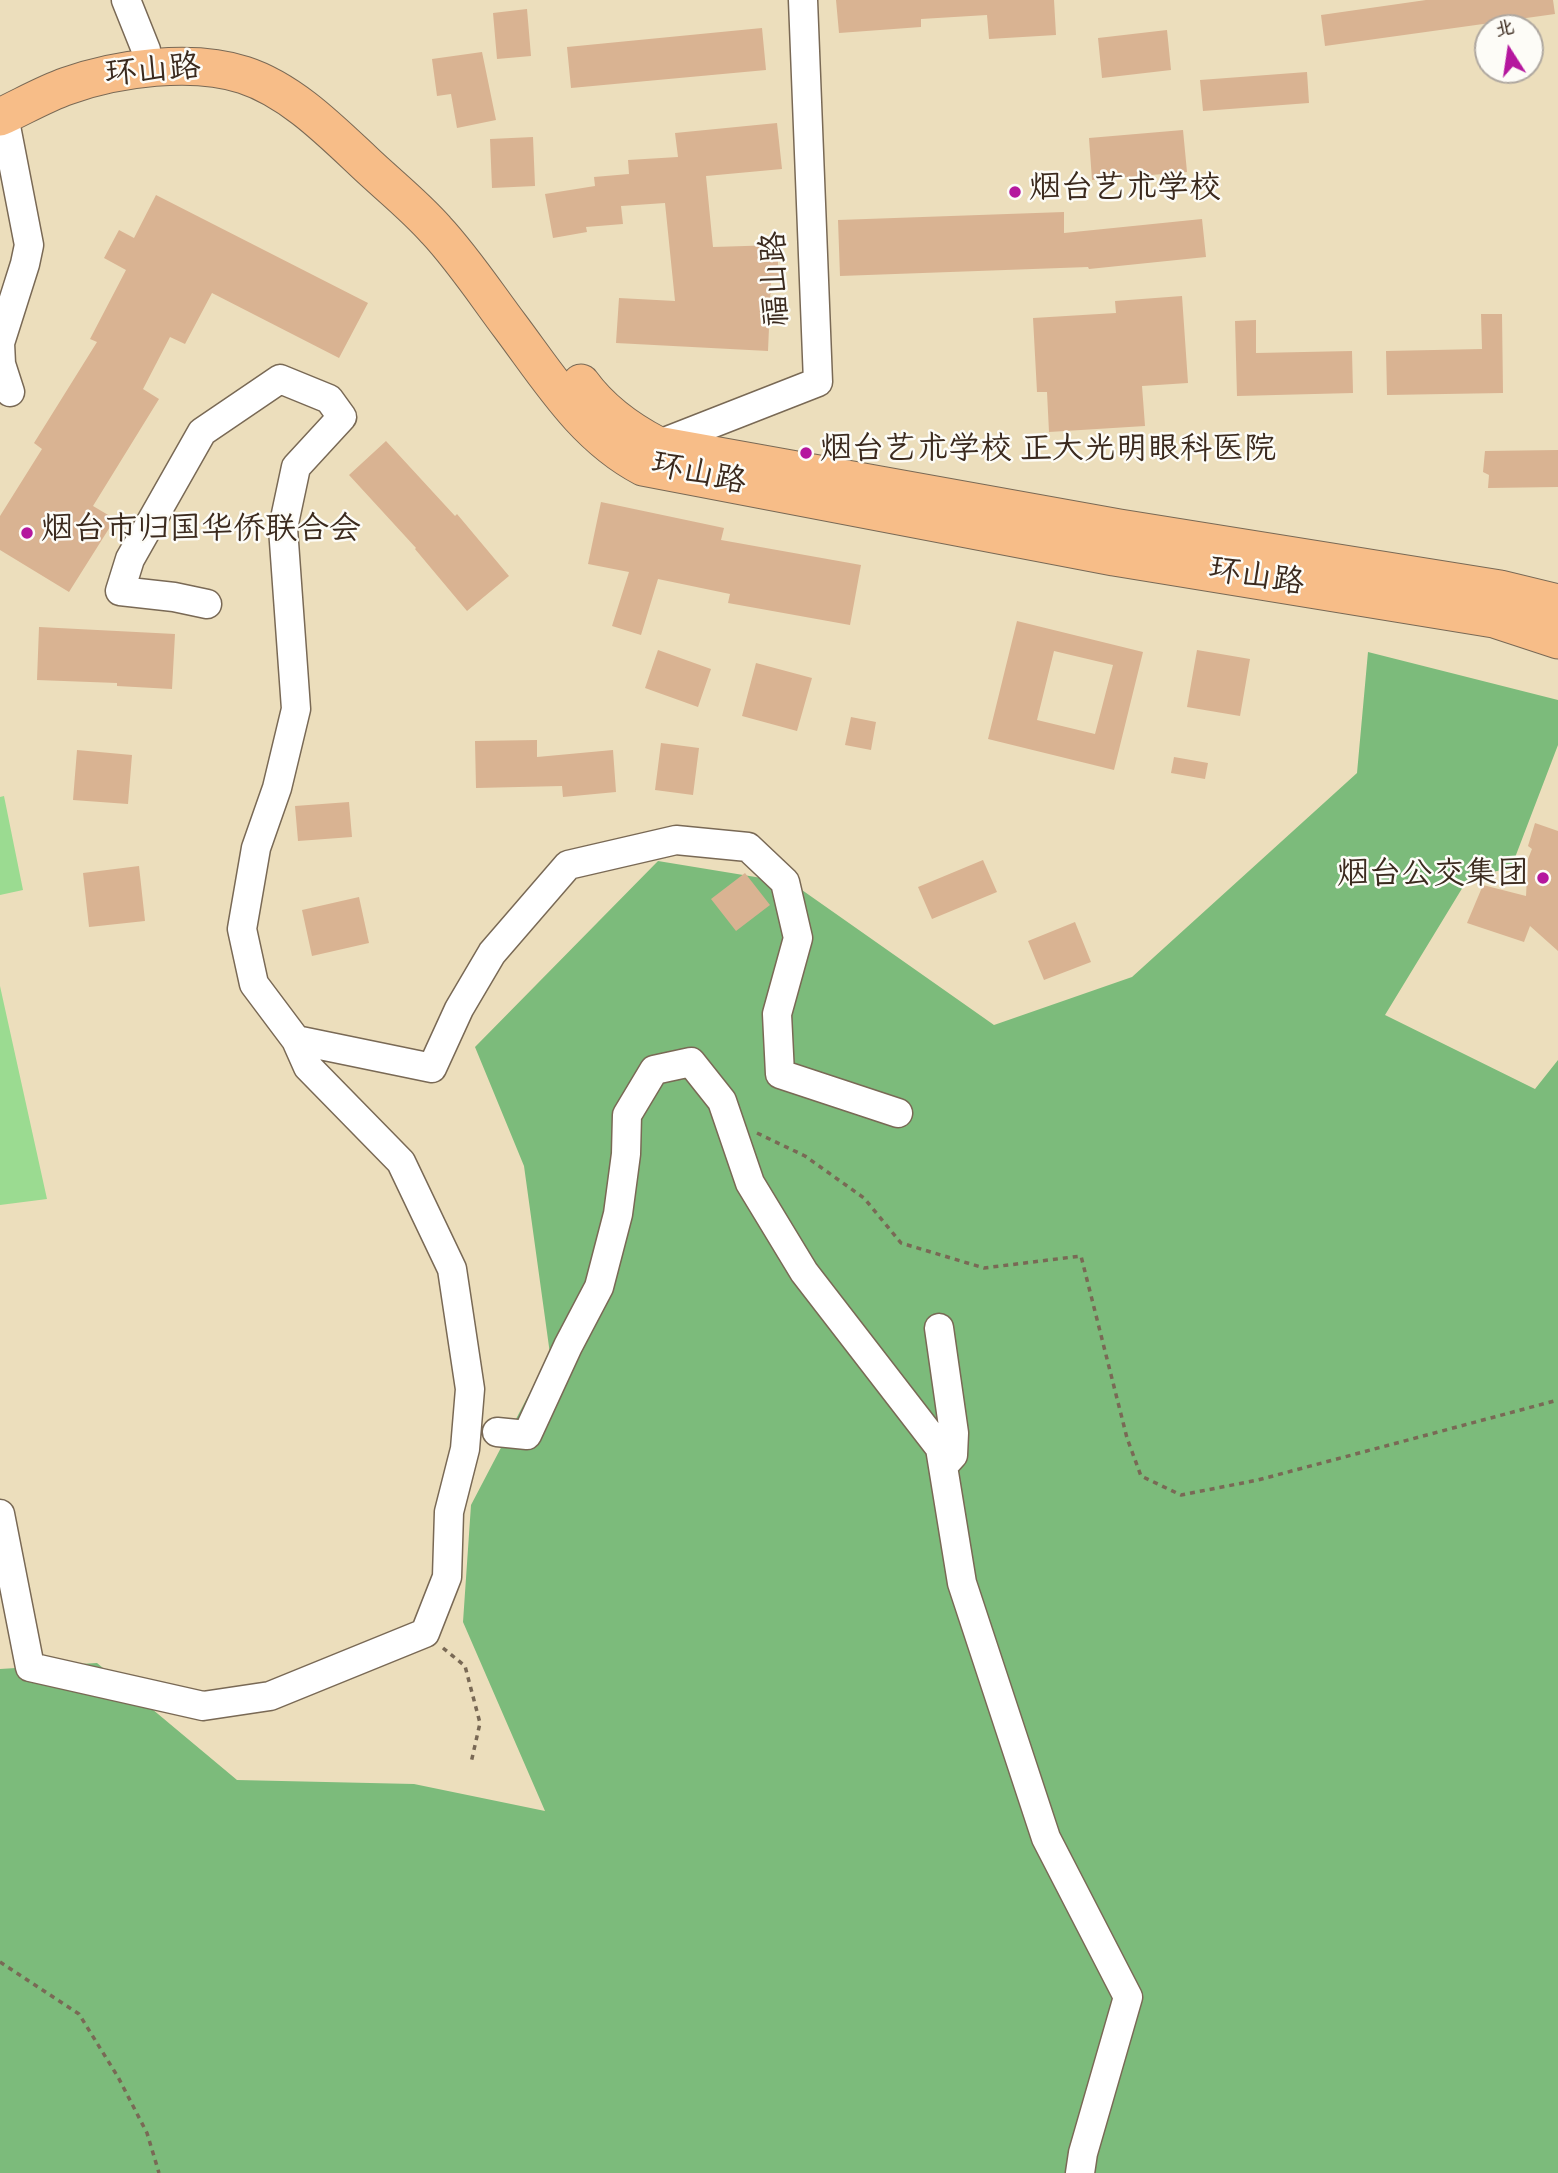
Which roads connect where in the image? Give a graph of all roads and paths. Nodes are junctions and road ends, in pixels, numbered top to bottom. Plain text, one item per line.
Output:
1 (126, 0) edge
2 (803, 0) edge
3 (147, 59) junction
4 (1, 109) edge
5 (10, 392) dead end
6 (657, 445) junction
7 (1558, 603) edge
8 (207, 604) dead end
9 (1558, 640) edge
10 (296, 1040) junction
11 (898, 1113) dead end
12 (728, 1119) junction
13 (939, 1328) dead end
14 (1558, 1400) edge
15 (496, 1432) dead end
16 (943, 1466) junction
17 (0, 1514) edge
18 (425, 1633) junction
19 (471, 1763) dead end
20 (0, 1962) edge
21 (159, 2173) edge
22 (1080, 2173) edge

1 - 3 street
2 - 6 street, 福山路
3 - 4 main road, 环山路
3 - 6 main road, 环山路
3 - 9 main road, 环山路
4 - 5 street
6 - 7 main road, 环山路
8 - 10 street
10 - 11 street
10 - 18 street
12 - 14 path
12 - 15 street
12 - 16 street
13 - 16 street
16 - 22 street
17 - 18 street
18 - 19 path
20 - 21 path

